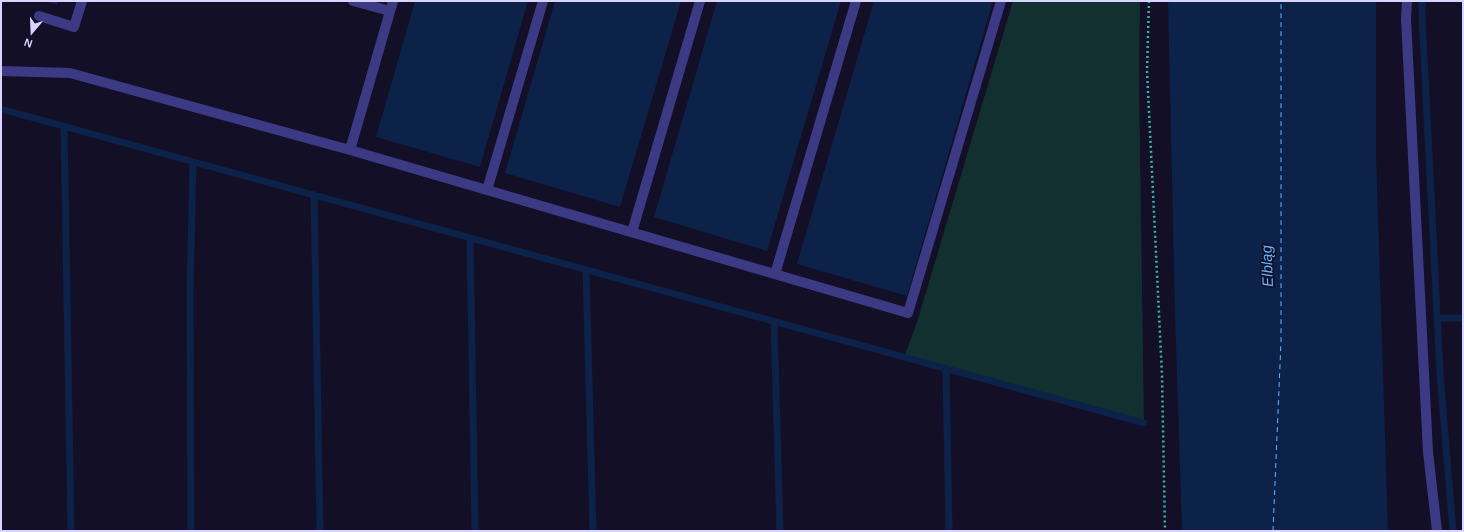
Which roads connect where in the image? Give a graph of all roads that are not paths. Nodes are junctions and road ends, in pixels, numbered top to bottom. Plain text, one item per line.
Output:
1 (82, 1) edge
2 (353, 1) edge
3 (393, 1) edge
4 (543, 1) edge
5 (700, 1) edge
6 (856, 1) edge
7 (1001, 1) edge
8 (1407, 1) edge
9 (390, 12) junction
10 (39, 16) dead end
11 (1, 71) edge
12 (350, 150) junction
13 (487, 190) junction
14 (632, 232) junction
15 (775, 274) junction
16 (1438, 531) edge

1 - 10 street
2 - 9 street
3 - 9 street
4 - 13 street
5 - 14 street
6 - 15 street
7 - 15 street
8 - 16 street
9 - 12 street
11 - 12 street
12 - 13 street
13 - 14 street
14 - 15 street

